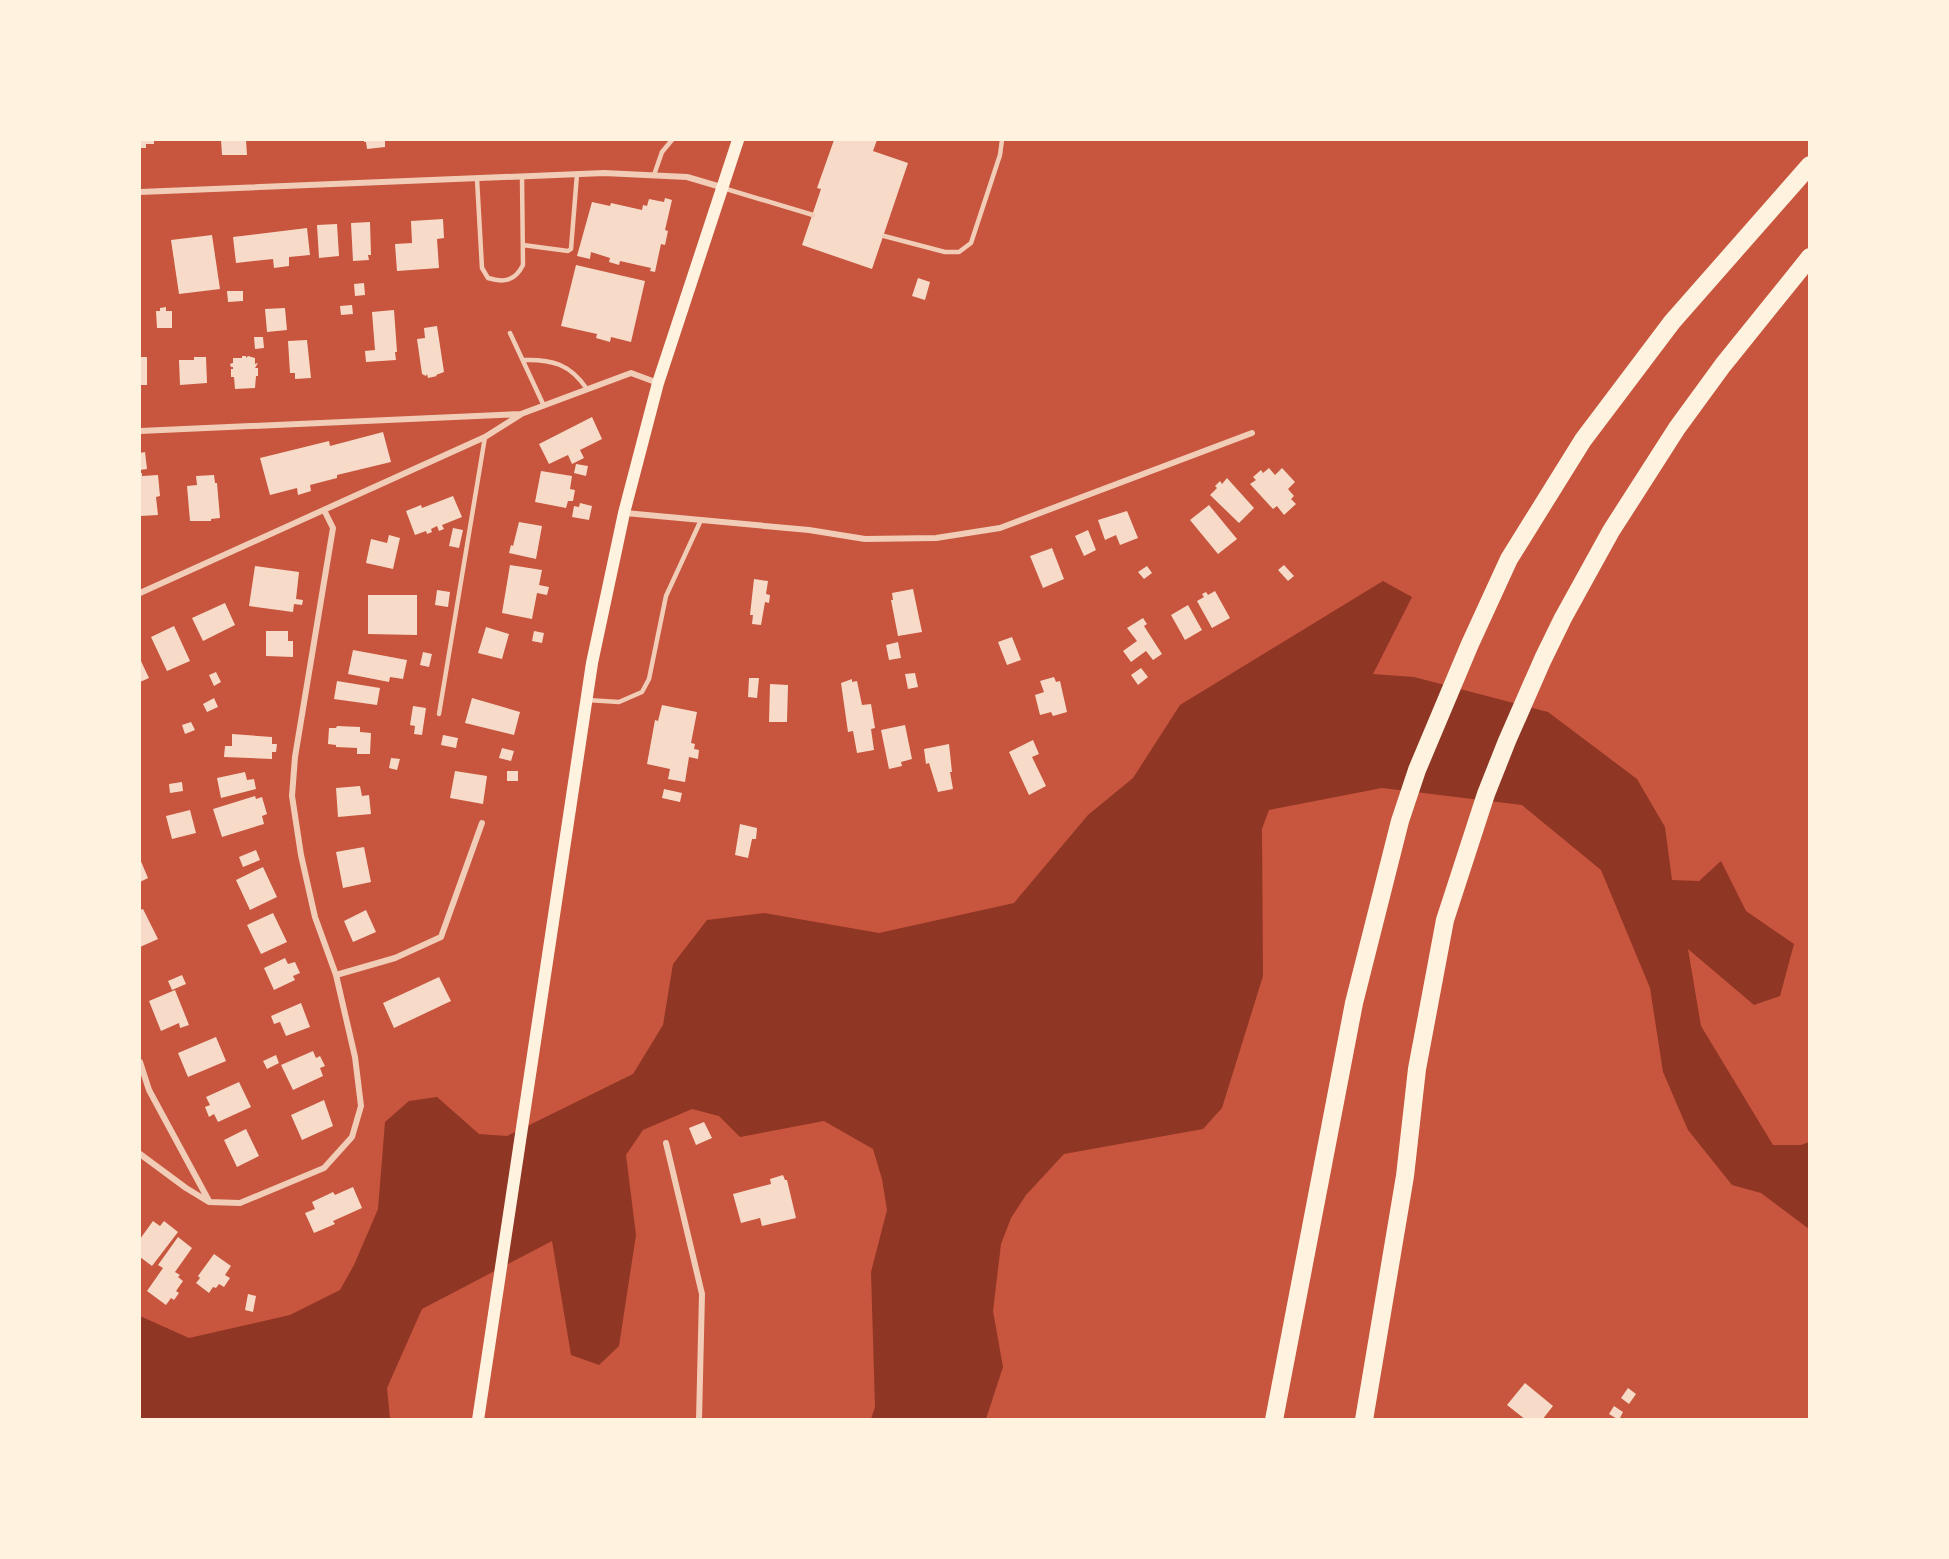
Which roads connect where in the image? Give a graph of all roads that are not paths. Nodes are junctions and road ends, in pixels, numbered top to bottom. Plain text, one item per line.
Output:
1 (672, 140) edge
2 (738, 140) edge
3 (1002, 140) edge
4 (1809, 165) edge
5 (578, 174) junction
6 (654, 175) junction
7 (522, 177) junction
8 (477, 179) junction
9 (721, 187) junction
10 (140, 192) edge
11 (813, 214) dead end
12 (884, 236) dead end
13 (523, 245) junction
14 (1809, 257) edge
15 (510, 333) dead end
16 (523, 360) junction
17 (658, 383) junction
18 (587, 389) junction
19 (544, 406) junction
20 (521, 414) junction
21 (140, 431) edge
22 (1252, 433) dead end
23 (485, 437) junction
24 (324, 510) junction
25 (624, 513) junction
26 (701, 520) junction
27 (140, 593) edge
28 (586, 700) junction
29 (439, 714) dead end
30 (482, 823) dead end
31 (336, 975) junction
32 (140, 1062) edge
33 (666, 1143) dead end
34 (140, 1154) edge
35 (209, 1202) junction
36 (1281, 1383) junction
37 (478, 1419) edge
38 (699, 1419) edge
39 (1267, 1419) edge
40 (1274, 1419) edge
41 (1364, 1419) edge

1 - 6 lane
2 - 9 main road
3 - 12 lane
4 - 36 highway
5 - 6 street
5 - 7 street
5 - 13 lane
6 - 9 street
7 - 8 street
7 - 13 lane
8 - 10 street
8 - 13 lane
9 - 11 lane
9 - 17 main road
14 - 41 highway
15 - 16 lane
16 - 18 lane
16 - 19 lane
17 - 18 street
17 - 25 main road
18 - 19 street
19 - 20 street
20 - 21 street
20 - 23 street
22 - 26 street
23 - 24 street
23 - 29 lane
24 - 27 street
24 - 31 street
25 - 26 street
25 - 28 main road
26 - 28 lane
28 - 37 main road
30 - 31 street
31 - 35 street
32 - 35 street
33 - 38 street
34 - 35 street
36 - 39 highway
36 - 40 highway

